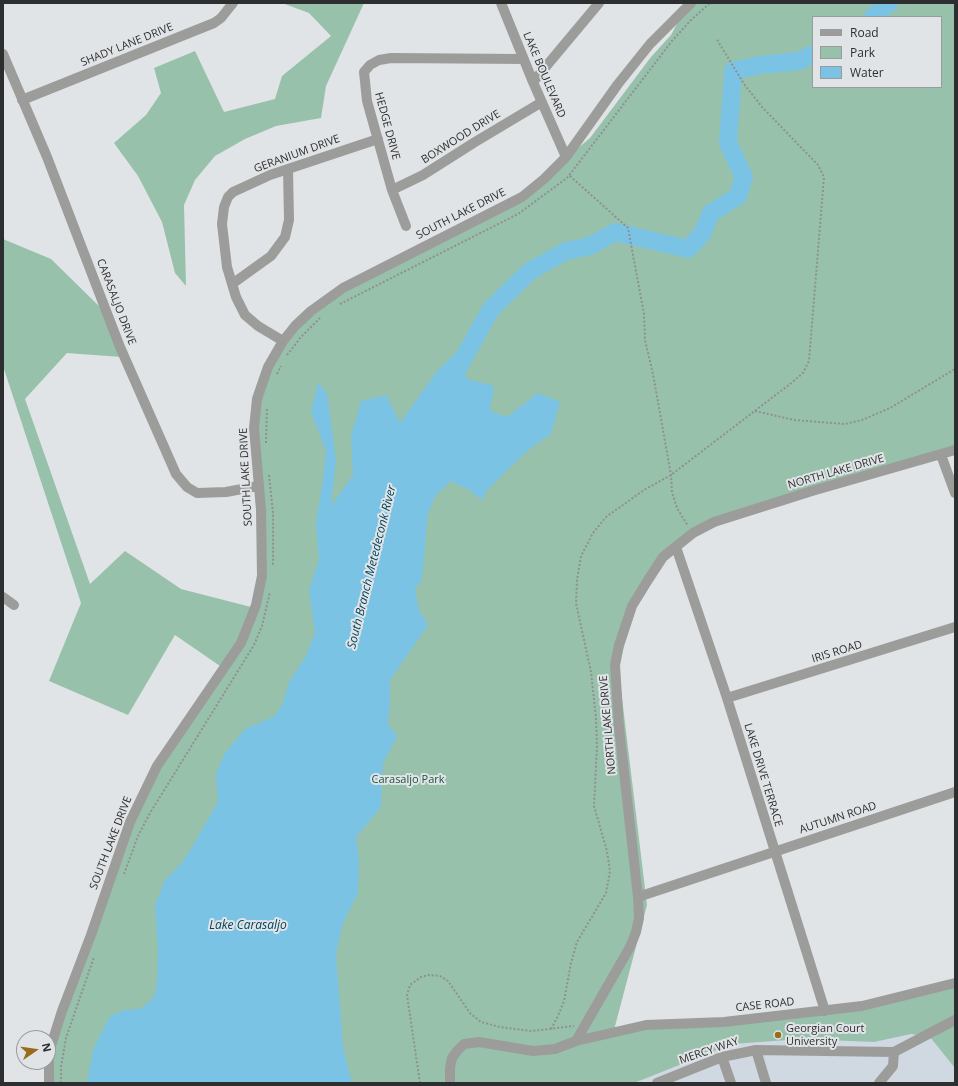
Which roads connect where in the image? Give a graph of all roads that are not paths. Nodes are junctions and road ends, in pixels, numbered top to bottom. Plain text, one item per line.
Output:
1 (233, 3) edge
2 (501, 3) edge
3 (599, 3) edge
4 (690, 3) edge
5 (3, 54) edge
6 (523, 59) junction
7 (533, 82) junction
8 (22, 100) junction
9 (542, 102) junction
10 (378, 139) junction
11 (566, 157) junction
12 (288, 169) junction
13 (392, 190) junction
14 (406, 226) dead end
15 (232, 284) junction
16 (283, 341) junction
17 (955, 450) edge
18 (941, 455) junction
19 (258, 486) junction
20 (955, 493) edge
21 (676, 546) junction
22 (3, 597) edge
23 (14, 605) dead end
24 (955, 627) edge
25 (727, 698) junction
26 (955, 792) edge
27 (774, 853) junction
28 (638, 897) junction
29 (955, 983) edge
30 (825, 1010) junction
31 (955, 1020) edge
32 (576, 1041) junction
33 (756, 1050) junction
34 (894, 1052) junction
35 (722, 1057) junction
36 (48, 1083) edge
37 (450, 1083) edge
38 (657, 1083) edge
39 (731, 1083) edge
40 (766, 1083) edge
41 (879, 1083) edge

1 - 8 street, SHADY LANE DRIVE
2 - 6 street, LAKE BOULEVARD
3 - 7 street
4 - 11 street, SOUTH LAKE DRIVE
5 - 8 street, CARASALJO DRIVE
6 - 7 street, LAKE BOULEVARD
6 - 10 street, HEDGE DRIVE
7 - 9 street, LAKE BOULEVARD
8 - 19 street, CARASALJO DRIVE
9 - 11 street, LAKE BOULEVARD
9 - 13 street, BOXWOOD DRIVE
10 - 12 street, GERANIUM DRIVE
10 - 13 street, HEDGE DRIVE
11 - 16 street, SOUTH LAKE DRIVE
12 - 15 street
12 - 15 street, GERANIUM DRIVE
13 - 14 street, HEDGE DRIVE
15 - 16 street, GERANIUM DRIVE
16 - 19 street, SOUTH LAKE DRIVE
17 - 18 street, NORTH LAKE DRIVE
18 - 20 street
18 - 21 street, NORTH LAKE DRIVE
19 - 36 street, SOUTH LAKE DRIVE
21 - 25 street, LAKE DRIVE TERRACE
21 - 28 street, NORTH LAKE DRIVE
22 - 23 street
24 - 25 street, IRIS ROAD
25 - 27 street, LAKE DRIVE TERRACE
26 - 27 street, AUTUMN ROAD
27 - 28 street, AUTUMN ROAD
27 - 30 street, LAKE DRIVE TERRACE
28 - 32 street, NORTH LAKE DRIVE
29 - 30 street, CASE ROAD
30 - 32 street, CASE ROAD
31 - 34 street, MERCY WAY
32 - 37 street
33 - 34 street, MERCY WAY
33 - 35 street, MERCY WAY
33 - 40 street
34 - 41 street
35 - 38 street, MERCY WAY
35 - 39 street

